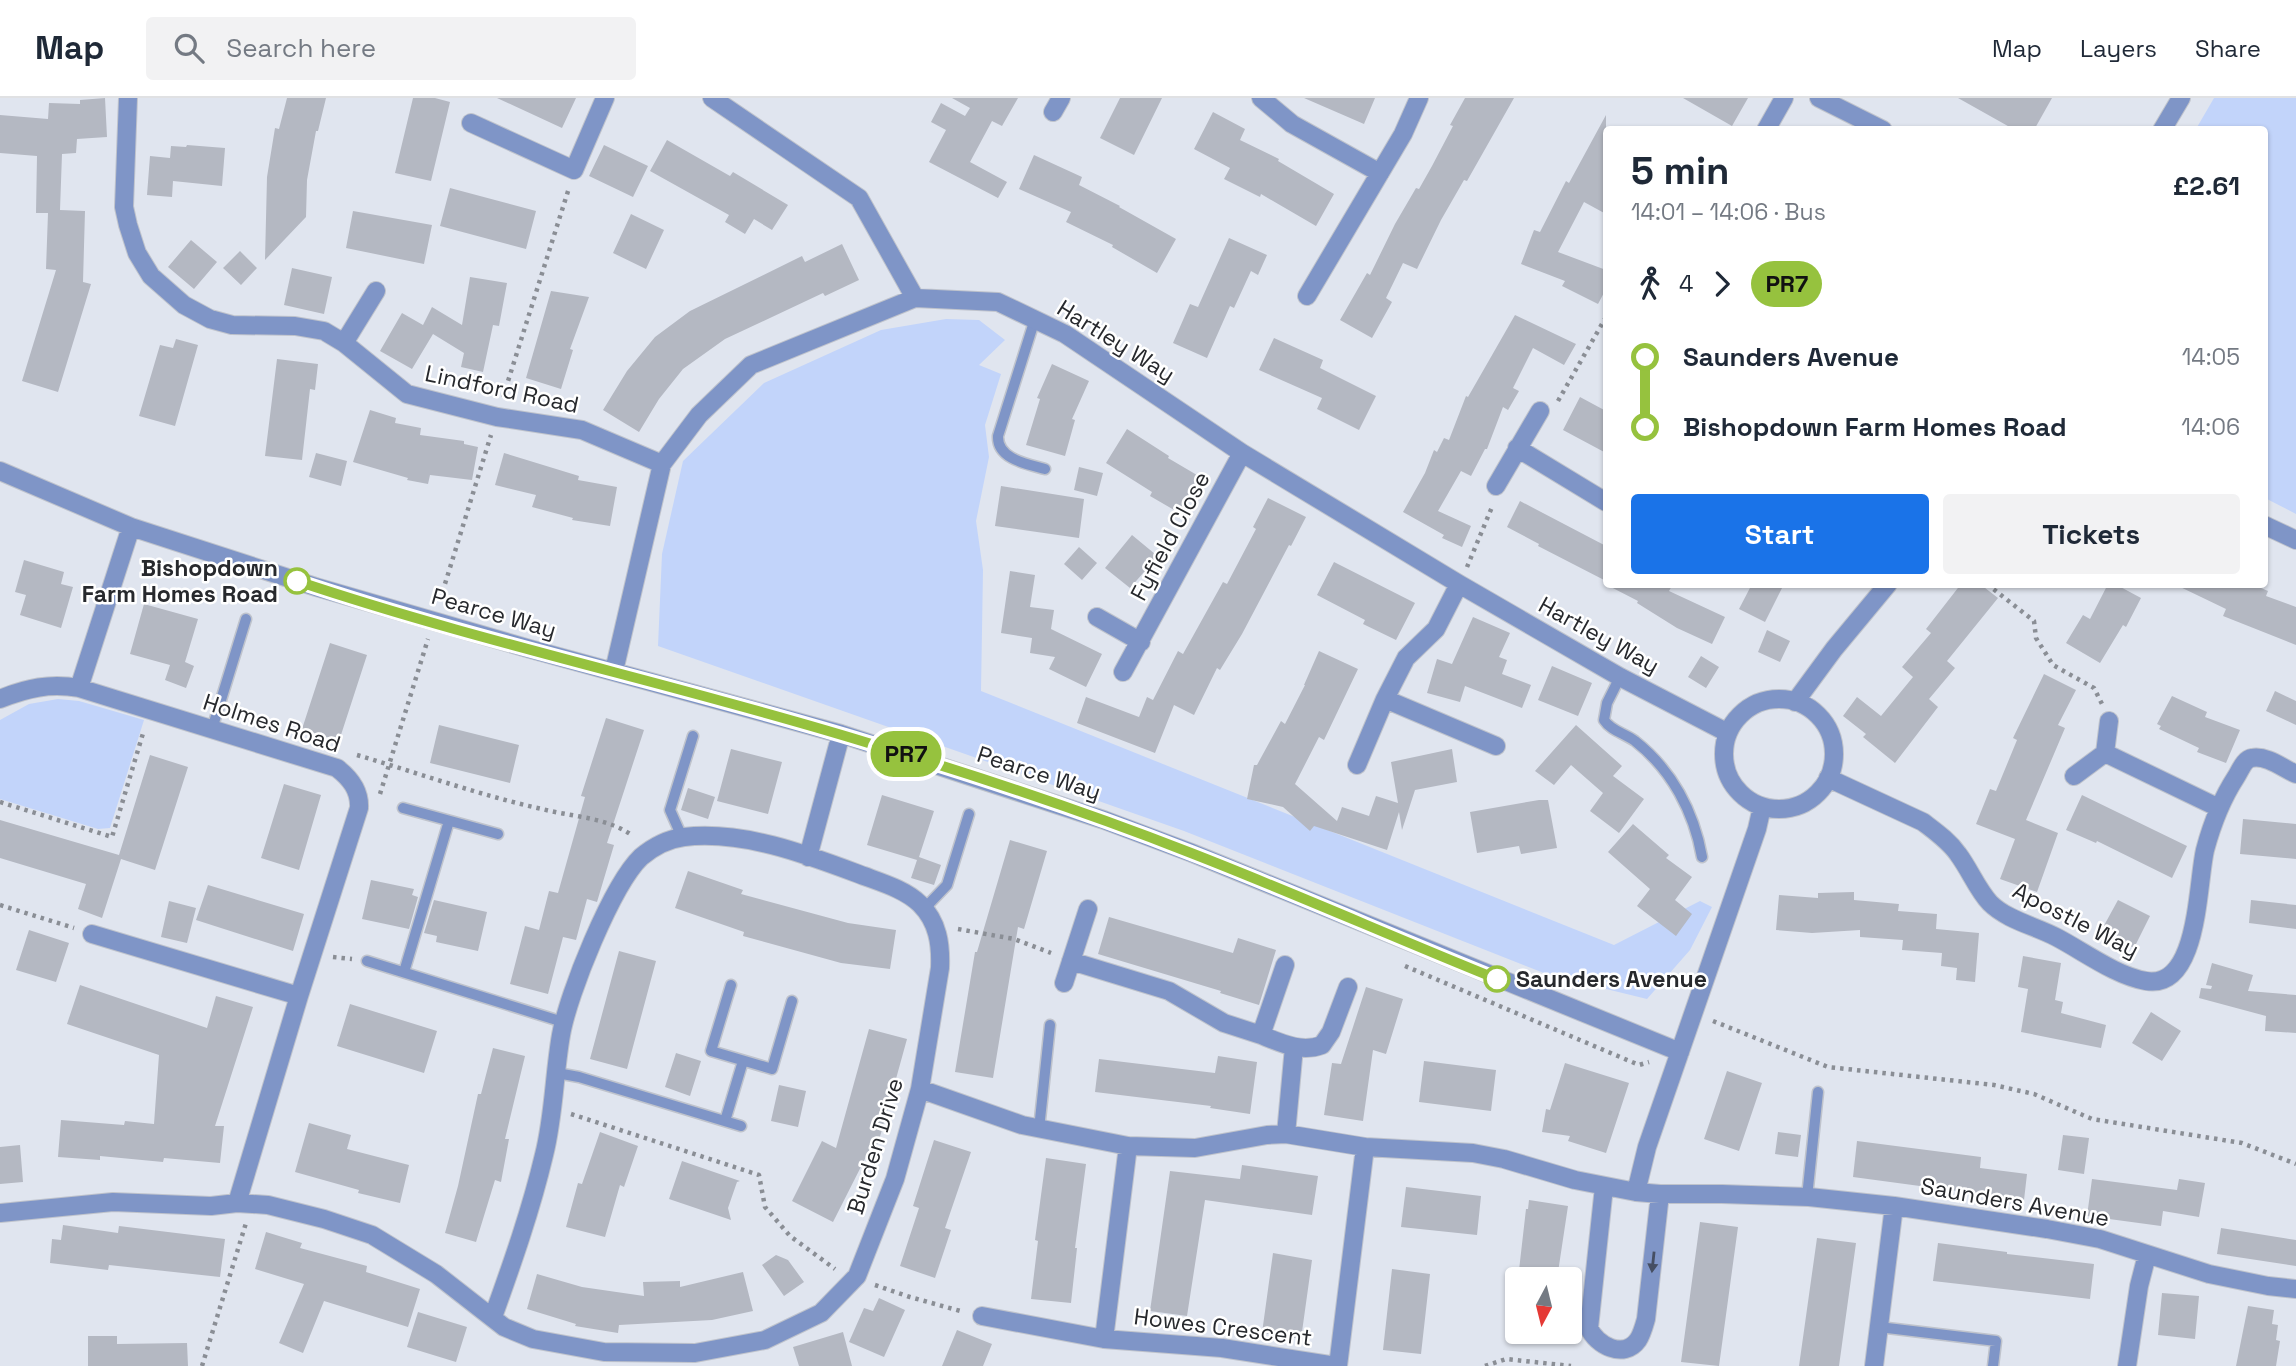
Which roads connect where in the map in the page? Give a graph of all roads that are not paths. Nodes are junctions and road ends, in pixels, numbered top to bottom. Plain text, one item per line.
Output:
1 (128, 98) edge
2 (605, 98) edge
3 (712, 98) edge
4 (1261, 98) edge
5 (1419, 98) edge
6 (1784, 98) edge
7 (1819, 98) edge
8 (2180, 98) edge
9 (471, 123) dead end
10 (1768, 126) edge
11 (1875, 126) edge
12 (2164, 126) edge
13 (1380, 173) junction
14 (376, 291) dead end
15 (1307, 296) dead end
16 (915, 298) junction
17 (1035, 319) junction
18 (344, 343) junction
19 (1540, 411) road end
20 (1517, 448) junction
21 (1242, 453) junction
22 (662, 464) junction
23 (1045, 470) dead end
24 (0, 471) edge
25 (1496, 486) road end
26 (1603, 500) edge
27 (131, 527) junction
28 (2268, 527) edge
29 (2296, 540) edge
30 (1459, 584) junction
31 (1885, 588) edge
32 (1097, 617) dead end
33 (246, 619) dead end
34 (1141, 642) junction
35 (614, 671) junction
36 (1124, 672) dead end
37 (1620, 677) junction
38 (79, 688) junction
39 (0, 699) edge
40 (1385, 699) junction
41 (1795, 702) junction
42 (2109, 721) road end
43 (212, 729) junction
44 (1728, 733) junction
45 (841, 734) junction
46 (693, 736) dead end
47 (1496, 746) dead end
48 (2105, 753) junction
49 (1357, 765) dead end
50 (2296, 774) edge
51 (2074, 776) dead end
52 (1828, 779) junction
53 (404, 807) dead end
54 (1762, 807) junction
55 (2219, 807) junction
56 (969, 814) dead end
57 (449, 821) junction
58 (498, 834) dead end
59 (682, 837) junction
60 (808, 857) junction
61 (1702, 857) dead end
62 (924, 909) junction
63 (1088, 909) dead end
64 (92, 934) road end
65 (367, 961) road end
66 (1071, 961) junction
67 (1285, 965) dead end
68 (404, 972) junction
69 (1064, 983) dead end
70 (731, 985) dead end
71 (1348, 987) dead end
72 (299, 996) junction
73 (792, 1001) dead end
74 (563, 1022) junction
75 (1050, 1025) dead end
76 (1261, 1035) junction
77 (1294, 1047) junction
78 (1680, 1052) junction
79 (743, 1061) junction
80 (557, 1073) junction
81 (920, 1090) junction
82 (1818, 1092) dead end
83 (725, 1121) junction
84 (741, 1126) dead end
85 (1039, 1129) junction
86 (1286, 1134) junction
87 (1128, 1146) junction
88 (1365, 1147) junction
89 (1604, 1187) junction
90 (1636, 1192) junction
91 (1660, 1195) junction
92 (1807, 1197) junction
93 (244, 1203) junction
94 (1894, 1206) junction
95 (0, 1213) edge
96 (2147, 1255) junction
97 (2296, 1289) edge
98 (982, 1316) road end
99 (493, 1317) junction
100 (1879, 1327) junction
101 (1104, 1339) junction
102 (1613, 1357) edge
103 (627, 1359) edge
104 (1337, 1366) edge
105 (1874, 1366) edge
106 (1993, 1366) edge
107 (2127, 1366) edge

1 - 18 street, Lindford Road
2 - 9 street
3 - 16 street
4 - 13 street
5 - 13 street
6 - 10 street
7 - 11 street
8 - 12 street
13 - 15 street
14 - 18 street
16 - 17 street, Hartley Way
16 - 22 street, Hartley Way
17 - 21 street, Hartley Way
17 - 23 lane
18 - 22 street, Lindford Road
19 - 20 street
20 - 25 street
20 - 26 street
21 - 30 street, Hartley Way
21 - 34 street, Fyfield Close
22 - 35 street, Hartley Way
24 - 27 street, Pearce Way
27 - 35 street, Pearce Way
27 - 38 street
28 - 29 street
30 - 37 street, Hartley Way
30 - 40 street
31 - 41 street
32 - 34 street
33 - 43 lane
34 - 36 street, Fyfield Close
35 - 45 street, Pearce Way
37 - 44 street, Hartley Way
37 - 61 lane
38 - 39 street, Holmes Road
38 - 43 street, Holmes Road
40 - 47 street
40 - 49 street
41 - 44 street
41 - 52 street
42 - 48 street
43 - 72 street, Holmes Road
44 - 54 street
45 - 60 street
45 - 78 street, Pearce Way
46 - 59 lane
48 - 51 street
48 - 55 street
50 - 55 street, Apostle Way
52 - 54 street
52 - 55 street, Apostle Way
53 - 57 lane
54 - 78 street
56 - 62 lane
57 - 58 lane
57 - 68 lane
59 - 60 street, Burden Drive
59 - 74 street, Burden Drive
60 - 62 street, Burden Drive
62 - 81 street, Burden Drive
63 - 66 street
64 - 72 street
65 - 68 lane
66 - 69 street
66 - 76 street
67 - 76 street
68 - 74 lane
70 - 79 lane
71 - 77 street
72 - 93 street, Holmes Road
73 - 79 lane
74 - 80 street, Burden Drive
75 - 85 lane
76 - 77 street
77 - 86 street
78 - 90 street
79 - 83 lane
80 - 83 lane
80 - 99 street, Burden Drive
81 - 85 street, Saunders Avenue
81 - 103 street, Burden Drive
82 - 92 lane
83 - 84 lane
85 - 87 street, Saunders Avenue
86 - 87 street, Saunders Avenue
86 - 88 street, Saunders Avenue
87 - 101 street, Howes Crescent
88 - 89 street, Saunders Avenue
88 - 104 street, Howes Crescent
89 - 90 street, Saunders Avenue
89 - 102 street
90 - 91 street, Saunders Avenue
91 - 92 street, Saunders Avenue
91 -> 102 street
92 - 94 street, Saunders Avenue
93 - 95 street
93 - 99 street, Burden Drive
94 - 96 street, Saunders Avenue
94 - 100 street
96 - 97 street, Saunders Avenue
96 - 107 street
98 - 101 street, Howes Crescent
99 - 103 street, Burden Drive
100 - 105 street
100 - 106 lane
101 - 104 street, Howes Crescent

